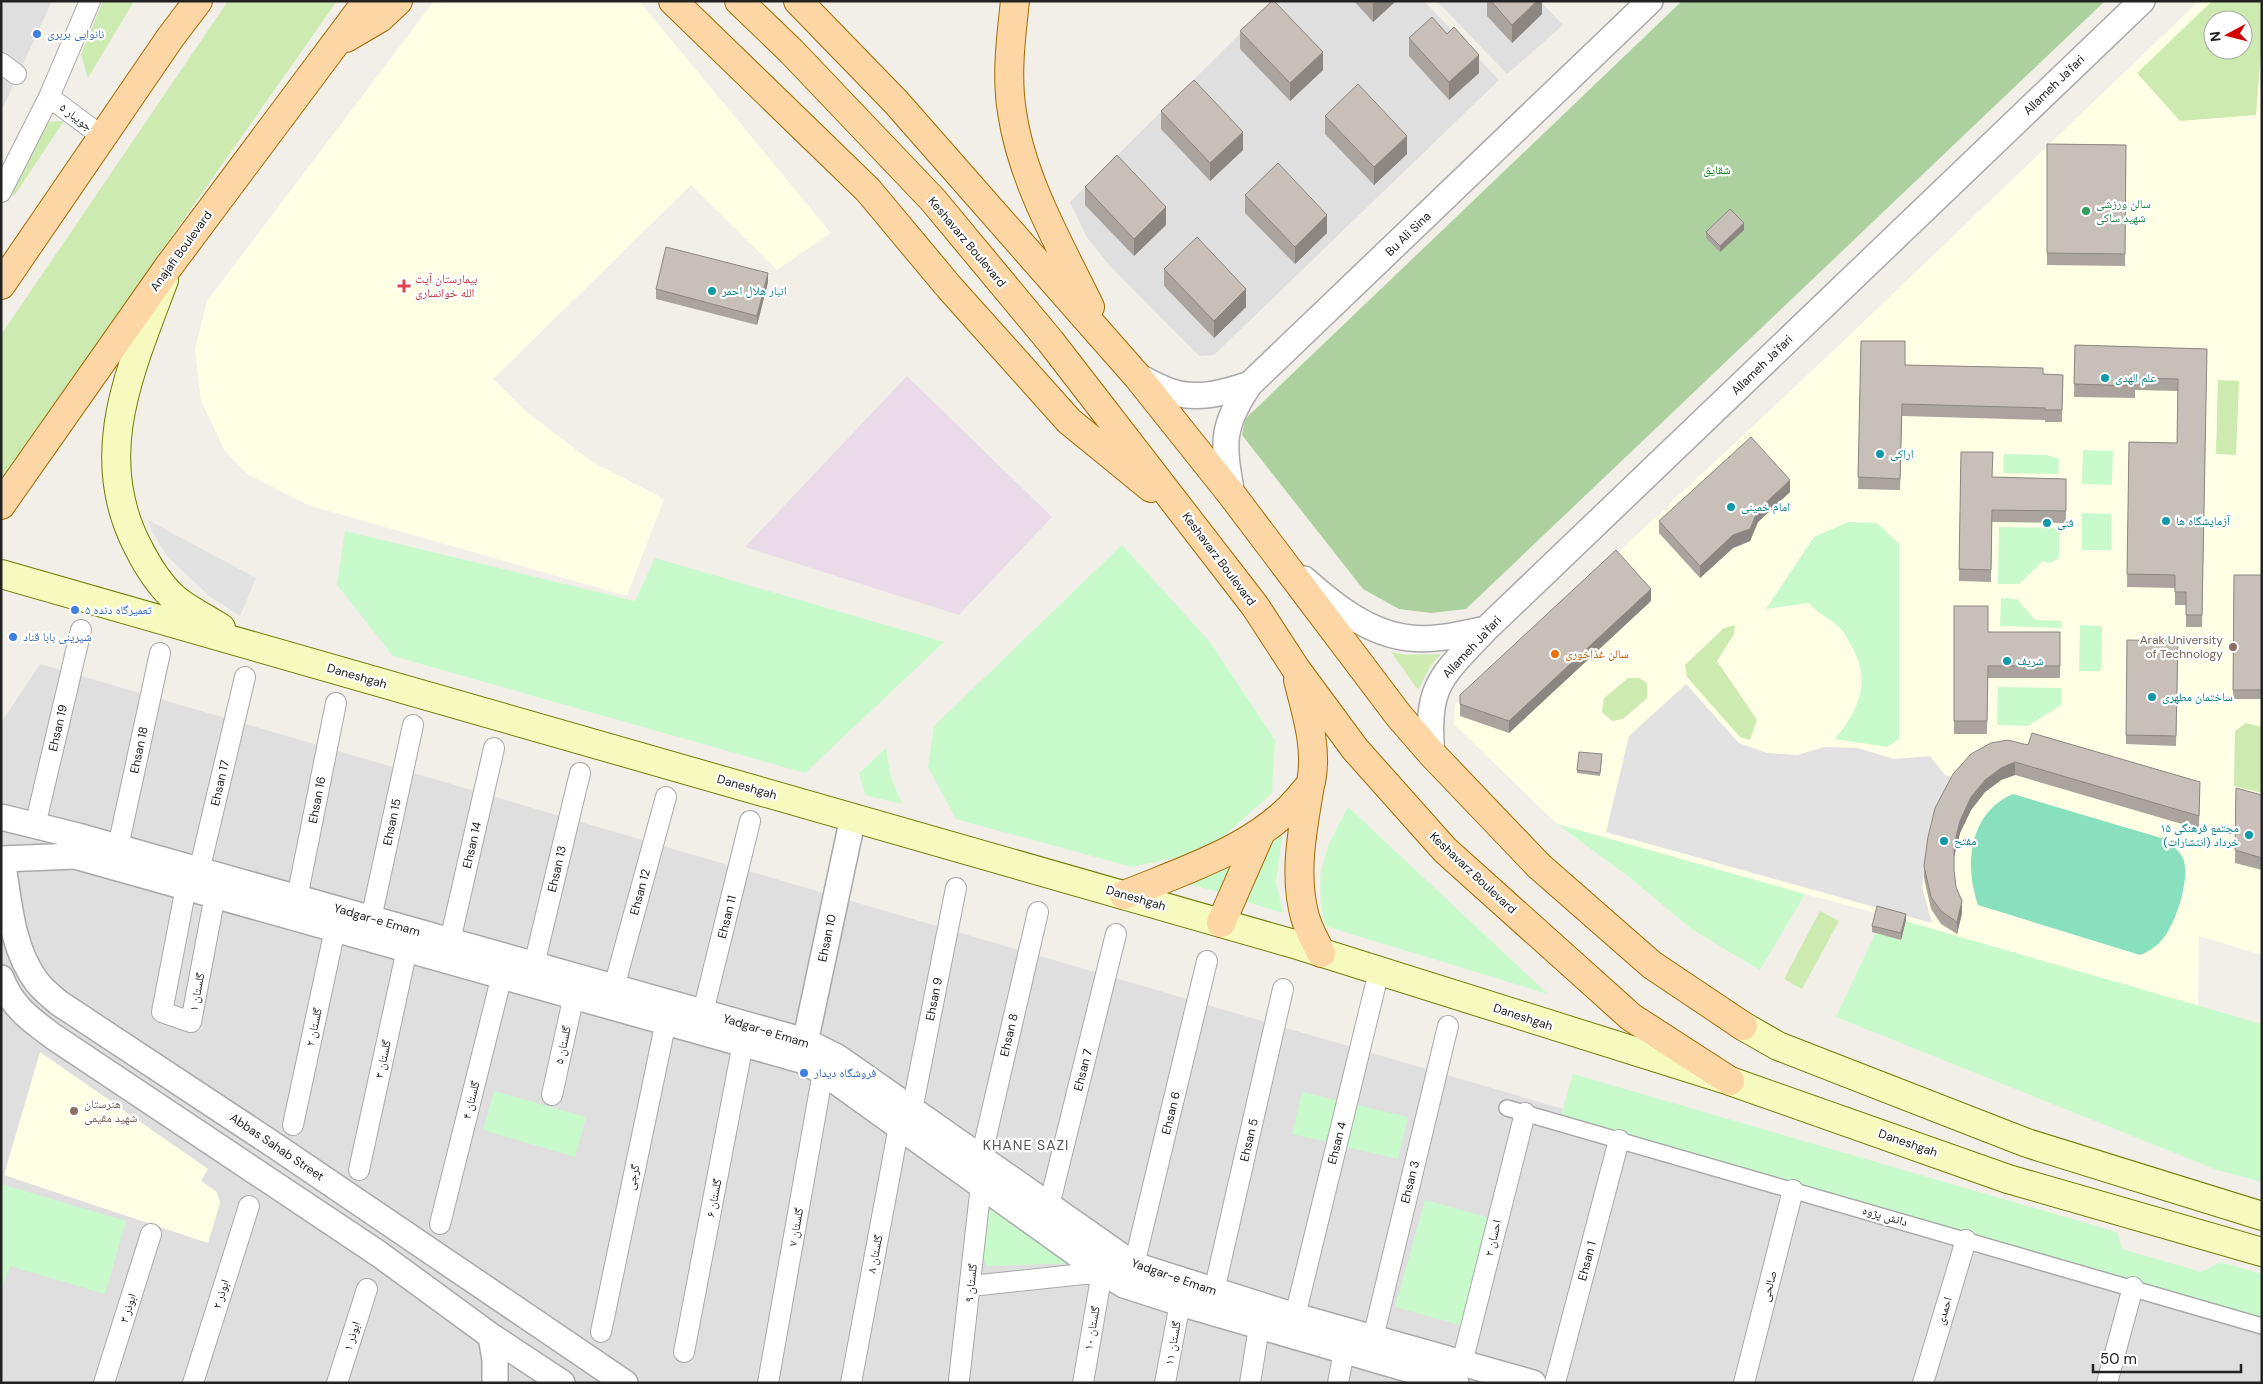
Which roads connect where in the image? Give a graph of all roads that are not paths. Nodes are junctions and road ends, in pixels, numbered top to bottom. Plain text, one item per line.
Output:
1 (90, 1) edge
2 (185, 1) edge
3 (198, 1) edge
4 (367, 1) edge
5 (398, 1) edge
6 (673, 1) edge
7 (739, 1) edge
8 (798, 1) edge
9 (1016, 1) edge
10 (1650, 1) edge
11 (2142, 1) edge
12 (170, 38) junction
13 (336, 44) junction
14 (49, 97) junction
15 (103, 137) junction
16 (4, 180) edge
17 (169, 266) junction
18 (1, 285) edge
19 (1103, 336) junction
20 (1137, 376) junction
21 (1250, 384) junction
22 (1232, 495) junction
23 (1, 505) edge
24 (1188, 518) junction
25 (1283, 561) junction
26 (1, 574) edge
27 (1486, 629) junction
28 (81, 630) dead end
29 (243, 643) junction
30 (160, 653) dead end
31 (1296, 669) junction
32 (245, 677) dead end
33 (336, 703) dead end
34 (413, 725) dead end
35 (494, 748) dead end
36 (1432, 754) junction
37 (580, 773) dead end
38 (1311, 784) junction
39 (666, 797) dead end
40 (1, 817) edge
41 (853, 817) junction
42 (750, 821) dead end
43 (35, 826) junction
44 (1, 828) edge
45 (1261, 832) junction
46 (118, 847) junction
47 (2, 860) edge
48 (199, 886) junction
49 (956, 888) dead end
50 (1124, 895) junction
51 (297, 898) junction
52 (1038, 912) dead end
53 (371, 919) junction
54 (1221, 923) junction
55 (334, 929) junction
56 (1116, 934) dead end
57 (450, 941) junction
58 (407, 949) junction
59 (1321, 953) junction
60 (1207, 961) dead end
61 (534, 965) junction
62 (1379, 971) junction
63 (502, 975) junction
64 (1, 978) edge
65 (614, 987) junction
66 (1283, 989) dead end
67 (574, 995) junction
68 (7, 1003) edge
69 (703, 1012) junction
70 (666, 1021) junction
71 (1448, 1026) dead end
72 (743, 1043) junction
73 (803, 1050) junction
74 (823, 1072) junction
75 (1730, 1081) junction
76 (552, 1095) dead end
77 (1516, 1110) joint
78 (906, 1118) junction
79 (293, 1125) dead end
80 (1619, 1140) junction
81 (981, 1158) junction
82 (359, 1170) dead end
83 (981, 1185) junction
84 (1793, 1190) junction
85 (249, 1206) dead end
86 (1049, 1206) junction
87 (2262, 1216) edge
88 (440, 1224) dead end
89 (151, 1234) dead end
90 (1966, 1240) junction
91 (2262, 1252) edge
92 (1134, 1265) junction
93 (1102, 1272) junction
94 (971, 1286) junction
95 (2133, 1288) junction
96 (367, 1289) dead end
97 (1214, 1292) junction
98 (1180, 1303) junction
99 (1295, 1316) junction
100 (2262, 1326) edge
101 (1259, 1327) junction
102 (601, 1332) dead end
103 (491, 1336) junction
104 (1373, 1338) junction
105 (1344, 1351) junction
106 (684, 1352) dead end
107 (1459, 1373) edge
108 (1424, 1378) edge
109 (959, 1380) dead end
110 (550, 1381) edge
111 (104, 1383) edge
112 (192, 1383) edge
113 (337, 1383) edge
114 (495, 1383) edge
115 (625, 1383) edge
116 (768, 1383) edge
117 (851, 1383) edge
118 (1083, 1383) edge
119 (1165, 1383) edge
120 (1250, 1383) edge
121 (1338, 1383) edge
122 (1533, 1383) edge
123 (1555, 1383) edge
124 (1744, 1383) edge
125 (1923, 1383) edge
126 (2106, 1383) edge

1 - 14 street
2 - 12 main road
3 - 12 main road
4 - 13 main road, Anajafi Boulevard
5 - 13 main road
6 - 24 main road
7 - 24 main road, Keshavarz Boulevard
8 - 19 main road
9 - 19 main road
10 - 21 street, Bu Ali Sina
11 - 27 street, Allameh Ja'fari
12 - 15 main road
13 - 17 main road, Anajafi Boulevard
14 - 15 street, جویبار ۵
14 - 16 street
15 - 18 main road
17 - 23 main road, Anajafi Boulevard
17 - 29 main road
19 - 20 main road
20 - 21 street
20 - 22 main road
21 - 22 street, Bu Ali Sina
22 - 25 main road
24 - 31 main road, Keshavarz Boulevard
25 - 27 street
25 - 36 main road
26 - 29 main road, Daneshgah
27 - 36 street, Allameh Ja'fari
28 - 43 street, Ehsan 19
29 - 41 main road, Daneshgah
30 - 46 street, Ehsan 18
31 - 38 main road
31 - 75 main road, Keshavarz Boulevard
32 - 48 street, Ehsan 17
33 - 51 street, Ehsan 16
34 - 53 street, Ehsan 15
35 - 57 street, Ehsan 14
36 - 87 main road
37 - 61 street, Ehsan 13
38 - 45 main road
38 - 59 main road
39 - 65 street, Ehsan 12
40 - 43 street, Yadgar-e Emam
41 - 50 main road, Daneshgah
41 - 73 street, Ehsan 10
42 - 69 street, Ehsan 11
43 - 46 street, Yadgar-e Emam
44 - 47 street, Abbas Sahab Street
45 - 50 main road
45 - 54 main road
46 - 48 street, Yadgar-e Emam
47 - 48 street, Yadgar-e Emam
47 - 115 street, Abbas Sahab Street
48 - 48 street, گلستان ۱
48 - 51 street, Yadgar-e Emam
48 - 55 street, Yadgar-e Emam
49 - 78 street, Ehsan 9
50 - 54 main road, Daneshgah
51 - 53 street, Yadgar-e Emam
52 - 81 street, Ehsan 8
53 - 57 street, Yadgar-e Emam
54 - 59 main road, Daneshgah
55 - 58 street, Yadgar-e Emam
55 - 79 street, گلستان ۲
56 - 86 street, Ehsan 7
57 - 61 street, Yadgar-e Emam
58 - 63 street, Yadgar-e Emam
58 - 82 street, گلستان ۳
59 - 62 main road, Daneshgah
60 - 92 street, Ehsan 6
61 - 65 street, Yadgar-e Emam
62 - 75 main road, Daneshgah
62 - 99 street, Ehsan 4
63 - 67 street, Yadgar-e Emam
63 - 88 street, گلستان ۴
64 - 68 street
65 - 69 street, Yadgar-e Emam
66 - 97 street, Ehsan 5
67 - 70 street, Yadgar-e Emam
67 - 76 street, گلستان ۵
68 - 103 street
69 - 73 street, Yadgar-e Emam
70 - 72 street, Yadgar-e Emam
70 - 102 street, گرجی
71 - 104 street, Ehsan 3
72 - 73 street, Yadgar-e Emam
72 - 106 street, گلستان ۶
73 - 74 street, Yadgar-e Emam
73 - 78 street, Yadgar-e Emam
74 - 78 street, Yadgar-e Emam
74 - 116 street, گلستان ۷
75 - 91 main road, Daneshgah
77 - 80 street, دانش پژوه
77 - 107 street, احسان ۲
78 - 81 street, Yadgar-e Emam
78 - 83 street, Yadgar-e Emam
78 - 117 street, گلستان ۸
80 - 84 street, دانش پژوه
80 - 123 street, Ehsan 1
81 - 86 street, Yadgar-e Emam
83 - 93 street, Yadgar-e Emam
83 - 94 street, گلستان ۹
84 - 90 street, دانش پژوه
84 - 124 street, صالحی
85 - 112 street, ابوذر ۲
86 - 92 street, Yadgar-e Emam
89 - 111 street, ابوذر ۳
90 - 95 street, دانش پژوه
90 - 125 street, احمدی
92 - 97 street, Yadgar-e Emam
93 - 94 street
93 - 98 street, Yadgar-e Emam
93 - 118 street, گلستان ۱۰
94 - 109 street, گلستان ۹
95 - 100 street, دانش پژوه
95 - 126 street
96 - 113 street, ابوذر ۱
97 - 99 street, Yadgar-e Emam
98 - 101 street, Yadgar-e Emam
98 - 119 street, گلستان ۱۱
99 - 104 street, Yadgar-e Emam
101 - 105 street, Yadgar-e Emam
101 - 120 street
103 - 110 street
103 - 114 street
104 - 107 street, Yadgar-e Emam
105 - 108 street, Yadgar-e Emam
105 - 121 street
107 - 108 street, Yadgar-e Emam
107 - 122 street, Yadgar-e Emam

